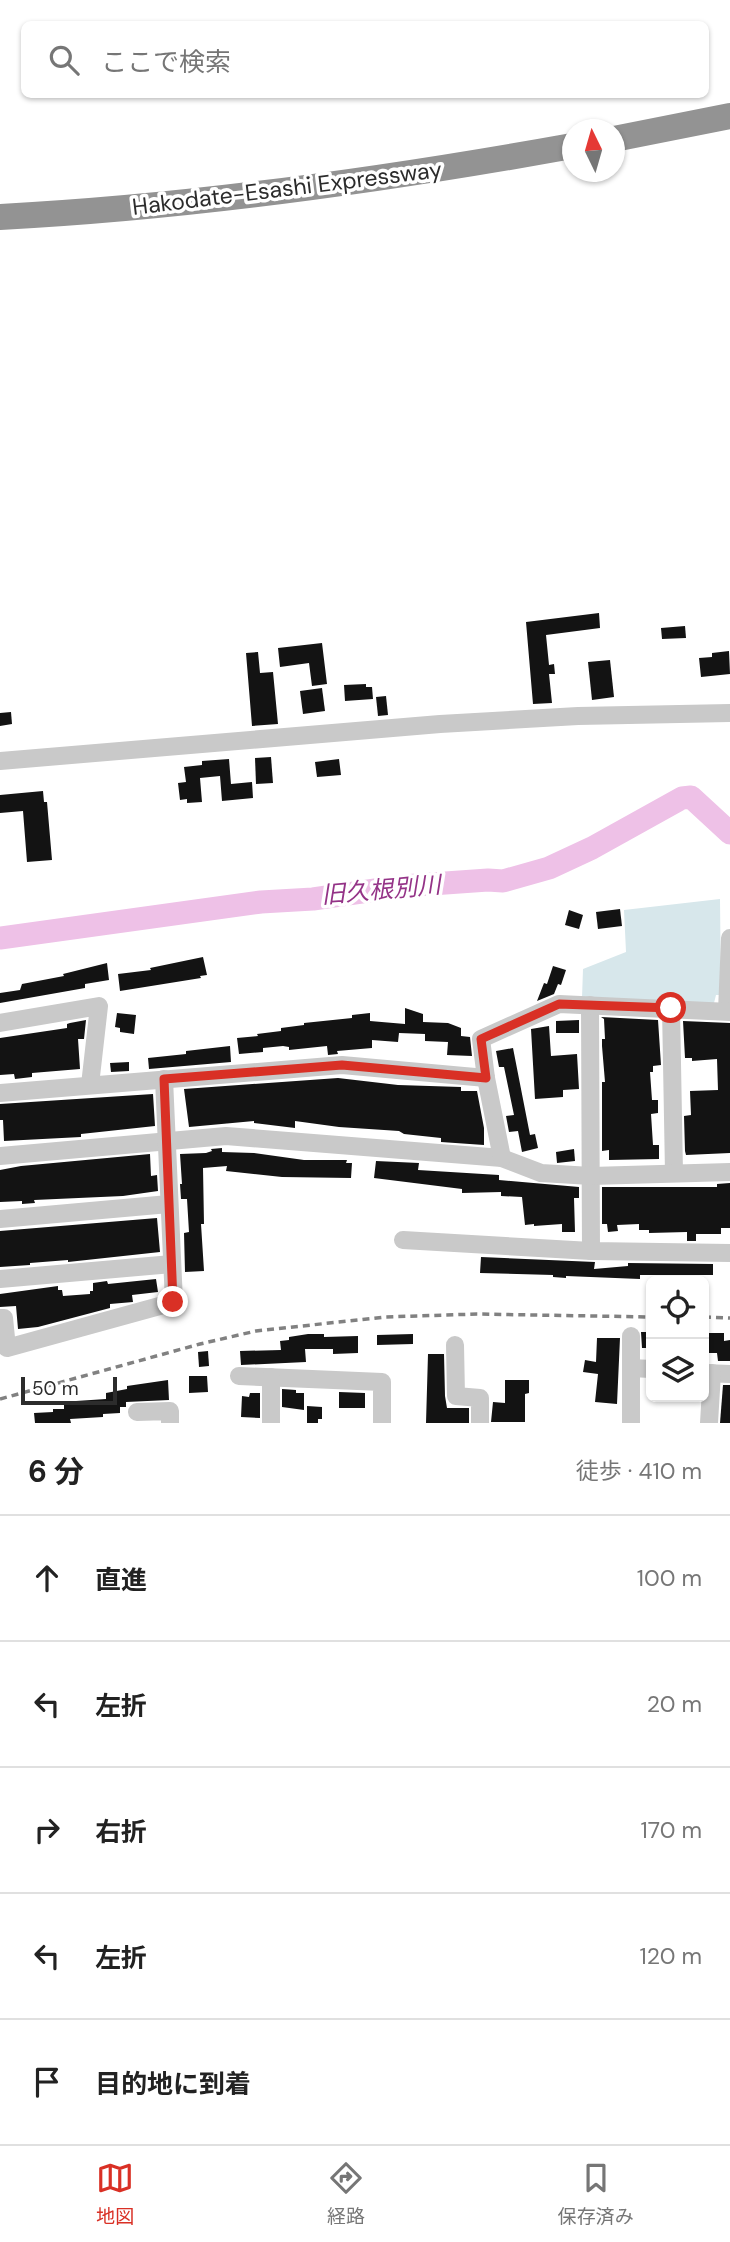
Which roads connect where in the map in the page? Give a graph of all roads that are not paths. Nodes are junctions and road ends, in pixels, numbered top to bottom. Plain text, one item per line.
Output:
1 (730, 116) edge
2 (626, 137) edge
3 (562, 148) edge
4 (0, 217) edge
5 (730, 713) edge
6 (0, 761) edge
7 (730, 938) edge
8 (590, 1005) junction
9 (671, 1008) junction
10 (728, 1012) edge
11 (0, 1023) edge
12 (486, 1078) junction
13 (164, 1079) junction
14 (90, 1085) junction
15 (0, 1093) edge
16 (167, 1140) junction
17 (0, 1156) edge
18 (502, 1158) junction
19 (730, 1172) edge
20 (674, 1173) junction
21 (592, 1176) junction
22 (169, 1204) junction
23 (0, 1219) edge
24 (403, 1240) dead end
25 (591, 1251) junction
26 (730, 1253) edge
27 (172, 1264) junction
28 (0, 1279) edge
29 (0, 1318) edge
30 (631, 1336) dead end
31 (455, 1345) dead end
32 (631, 1368) junction
33 (646, 1370) edge
34 (715, 1373) edge
35 (239, 1376) dead end
36 (271, 1377) junction
37 (137, 1412) dead end
38 (170, 1423) edge
39 (271, 1423) edge
40 (382, 1423) edge
41 (480, 1423) edge
42 (631, 1423) edge
43 (709, 1423) edge

1 - 2 highway
3 - 4 highway, Hakodate-Esashi Expressway
5 - 6 street
7 - 10 street
8 - 9 street
8 - 12 street
8 - 21 street
9 - 10 street
9 - 20 street
11 - 14 street
12 - 13 street
12 - 18 street
13 - 14 street
13 - 16 street
14 - 15 street
16 - 17 street
16 - 18 street
16 - 22 street
18 - 21 street
19 - 20 street
20 - 21 street
21 - 25 street
22 - 23 street
22 - 27 street
24 - 25 street
25 - 26 street
27 - 28 street
27 - 29 street
30 - 32 street
31 - 41 street
32 - 33 street
32 - 42 street
34 - 43 street
35 - 36 street
36 - 39 street
36 - 40 street
37 - 38 street

